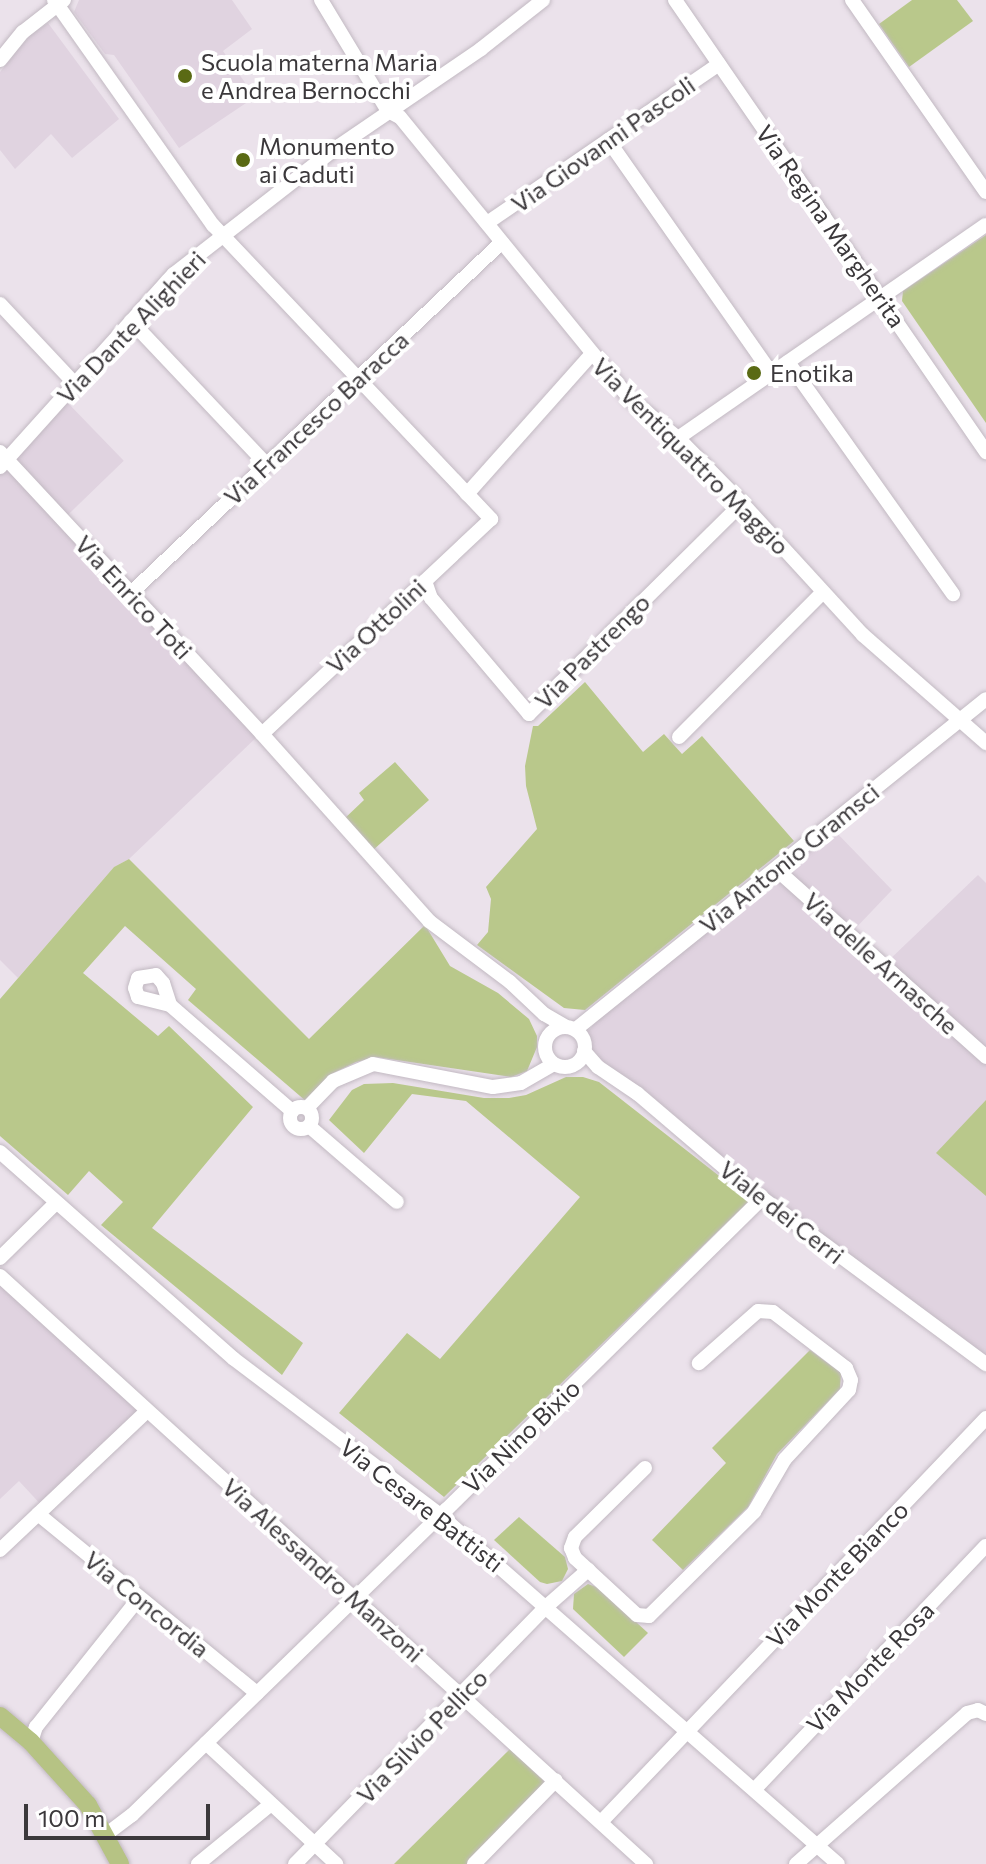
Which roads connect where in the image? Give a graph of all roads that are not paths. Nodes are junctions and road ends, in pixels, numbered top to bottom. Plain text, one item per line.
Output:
1 (321, 0) edge
2 (675, 0) edge
3 (852, 0) edge
4 (538, 1) edge
5 (59, 2) edge
6 (0, 60) edge
7 (719, 64) junction
8 (388, 111) junction
9 (608, 140) junction
10 (986, 192) edge
11 (487, 223) junction
12 (986, 225) edge
13 (221, 234) junction
14 (502, 242) junction
15 (880, 299) junction
16 (0, 304) edge
17 (131, 321) junction
18 (591, 355) junction
19 (788, 362) junction
20 (772, 374) junction
21 (359, 379) junction
22 (75, 384) junction
23 (678, 438) junction
24 (986, 452) edge
25 (2, 459) edge
26 (267, 465) junction
27 (467, 494) junction
28 (742, 503) junction
29 (425, 581) junction
30 (823, 592) junction
31 (130, 594) junction
32 (953, 594) dead end
33 (986, 699) edge
34 (958, 721) junction
35 (262, 734) junction
36 (679, 737) dead end
37 (986, 743) edge
38 (776, 869) junction
39 (170, 1005) dead end
40 (544, 1014) junction
41 (547, 1036) junction
42 (577, 1036) junction
43 (986, 1057) edge
44 (550, 1060) junction
45 (575, 1065) junction
46 (598, 1067) junction
47 (300, 1110) junction
48 (0, 1152) edge
49 (762, 1198) junction
50 (397, 1202) dead end
51 (56, 1203) junction
52 (0, 1258) edge
53 (0, 1276) edge
54 (699, 1363) dead end
55 (986, 1364) edge
56 (146, 1412) junction
57 (986, 1418) edge
58 (645, 1468) dead end
59 (38, 1514) junction
60 (440, 1515) junction
61 (986, 1546) edge
62 (0, 1550) edge
63 (588, 1570) junction
64 (355, 1597) junction
65 (138, 1599) junction
66 (547, 1606) junction
67 (257, 1693) junction
68 (462, 1695) junction
69 (986, 1714) edge
70 (0, 1716) edge
71 (689, 1730) junction
72 (31, 1742) junction
73 (206, 1743) junction
74 (556, 1780) junction
75 (755, 1789) junction
76 (271, 1804) junction
77 (601, 1822) junction
78 (104, 1836) junction
79 (316, 1843) junction
80 (819, 1845) junction
81 (120, 1864) edge
82 (198, 1864) edge
83 (295, 1864) edge
84 (336, 1864) edge
85 (474, 1864) edge
86 (646, 1864) edge
87 (796, 1864) edge
88 (838, 1864) edge

1 - 8 street, Via Ventiquattro Maggio
2 - 7 street, Via Regina Margherita
3 - 10 street
4 - 8 street, Via Dante Alighieri
5 - 6 street
5 - 13 street
7 - 9 street, Via Giovanni Pascoli
7 - 15 street, Via Regina Margherita
8 - 11 street, Via Ventiquattro Maggio
8 - 13 street, Via Dante Alighieri
9 - 11 street, Via Giovanni Pascoli
9 - 20 street
11 - 14 street, Via Ventiquattro Maggio
12 - 15 street
13 - 17 street, Via Dante Alighieri
13 - 21 street
14 - 18 street, Via Ventiquattro Maggio
14 - 21 street, Via Francesco Baracca
15 - 19 street
15 - 24 street, Via Regina Margherita
16 - 22 street
17 - 22 street, Via Dante Alighieri
17 - 26 street
18 - 23 street, Via Ventiquattro Maggio
18 - 27 street
19 - 20 street
19 - 32 street
20 - 23 street
21 - 26 street, Via Francesco Baracca
21 - 27 street
22 - 25 street, Via Dante Alighieri
23 - 28 street, Via Ventiquattro Maggio
25 - 31 street, Via Enrico Toti
26 - 31 street, Via Francesco Baracca
27 - 29 street, Via Ottolini
28 - 29 street, Via Pastrengo
28 - 30 street, Via Ventiquattro Maggio
29 - 35 street, Via Ottolini
30 - 34 street, Via Ventiquattro Maggio
30 - 36 street
31 - 35 street, Via Enrico Toti
33 - 34 street, Via Antonio Gramsci
34 - 37 street, Via Ventiquattro Maggio
34 - 38 street, Via Antonio Gramsci
35 - 40 street
38 - 42 street, Via Antonio Gramsci
38 - 43 street, Via delle Arnasche
39 - 47 street
40 - 41 street
40 - 42 street
41 - 42 street
41 - 44 street
42 - 45 street, Via Antonio Gramsci
42 - 46 street, Viale dei Cerri
44 - 45 street
44 - 47 street
45 - 46 street
46 - 49 street, Viale dei Cerri
47 - 50 street
48 - 51 street, Via Cesare Battisti
49 - 55 street, Viale dei Cerri
49 - 60 street, Via Nino Bixio
51 - 52 street
51 - 60 street, Via Cesare Battisti
53 - 56 street, Via Alessandro Manzoni
54 - 63 street
56 - 59 street
56 - 64 street, Via Alessandro Manzoni
57 - 71 street, Via Monte Bianco
58 - 63 street
59 - 62 street
59 - 65 street, Via Concordia
60 - 64 street, Via Nino Bixio
60 - 66 street, Via Cesare Battisti
61 - 75 street, Via Monte Rosa
63 - 66 street, Via Silvio Pellico
64 - 67 street, Via Nino Bixio
64 - 68 street, Via Alessandro Manzoni
65 - 67 street, Via Concordia
65 - 72 street
66 - 68 street, Via Silvio Pellico
66 - 71 street, Via Cesare Battisti
67 - 73 street, Via Nino Bixio
68 - 74 street, Via Alessandro Manzoni
68 - 79 street, Via Silvio Pellico
69 - 80 street
70 - 72 main road
71 - 75 street, Via Cesare Battisti
71 - 77 street, Via Monte Bianco
72 - 78 main road
73 - 76 street
73 - 78 street, Via Nino Bixio
74 - 77 street, Via Alessandro Manzoni
74 - 85 street
75 - 80 street, Via Cesare Battisti
76 - 79 street
76 - 82 street
77 - 86 street, Via Alessandro Manzoni
78 - 81 main road
79 - 83 street, Via Silvio Pellico
79 - 84 street
80 - 87 street
80 - 88 street, Via Cesare Battisti

